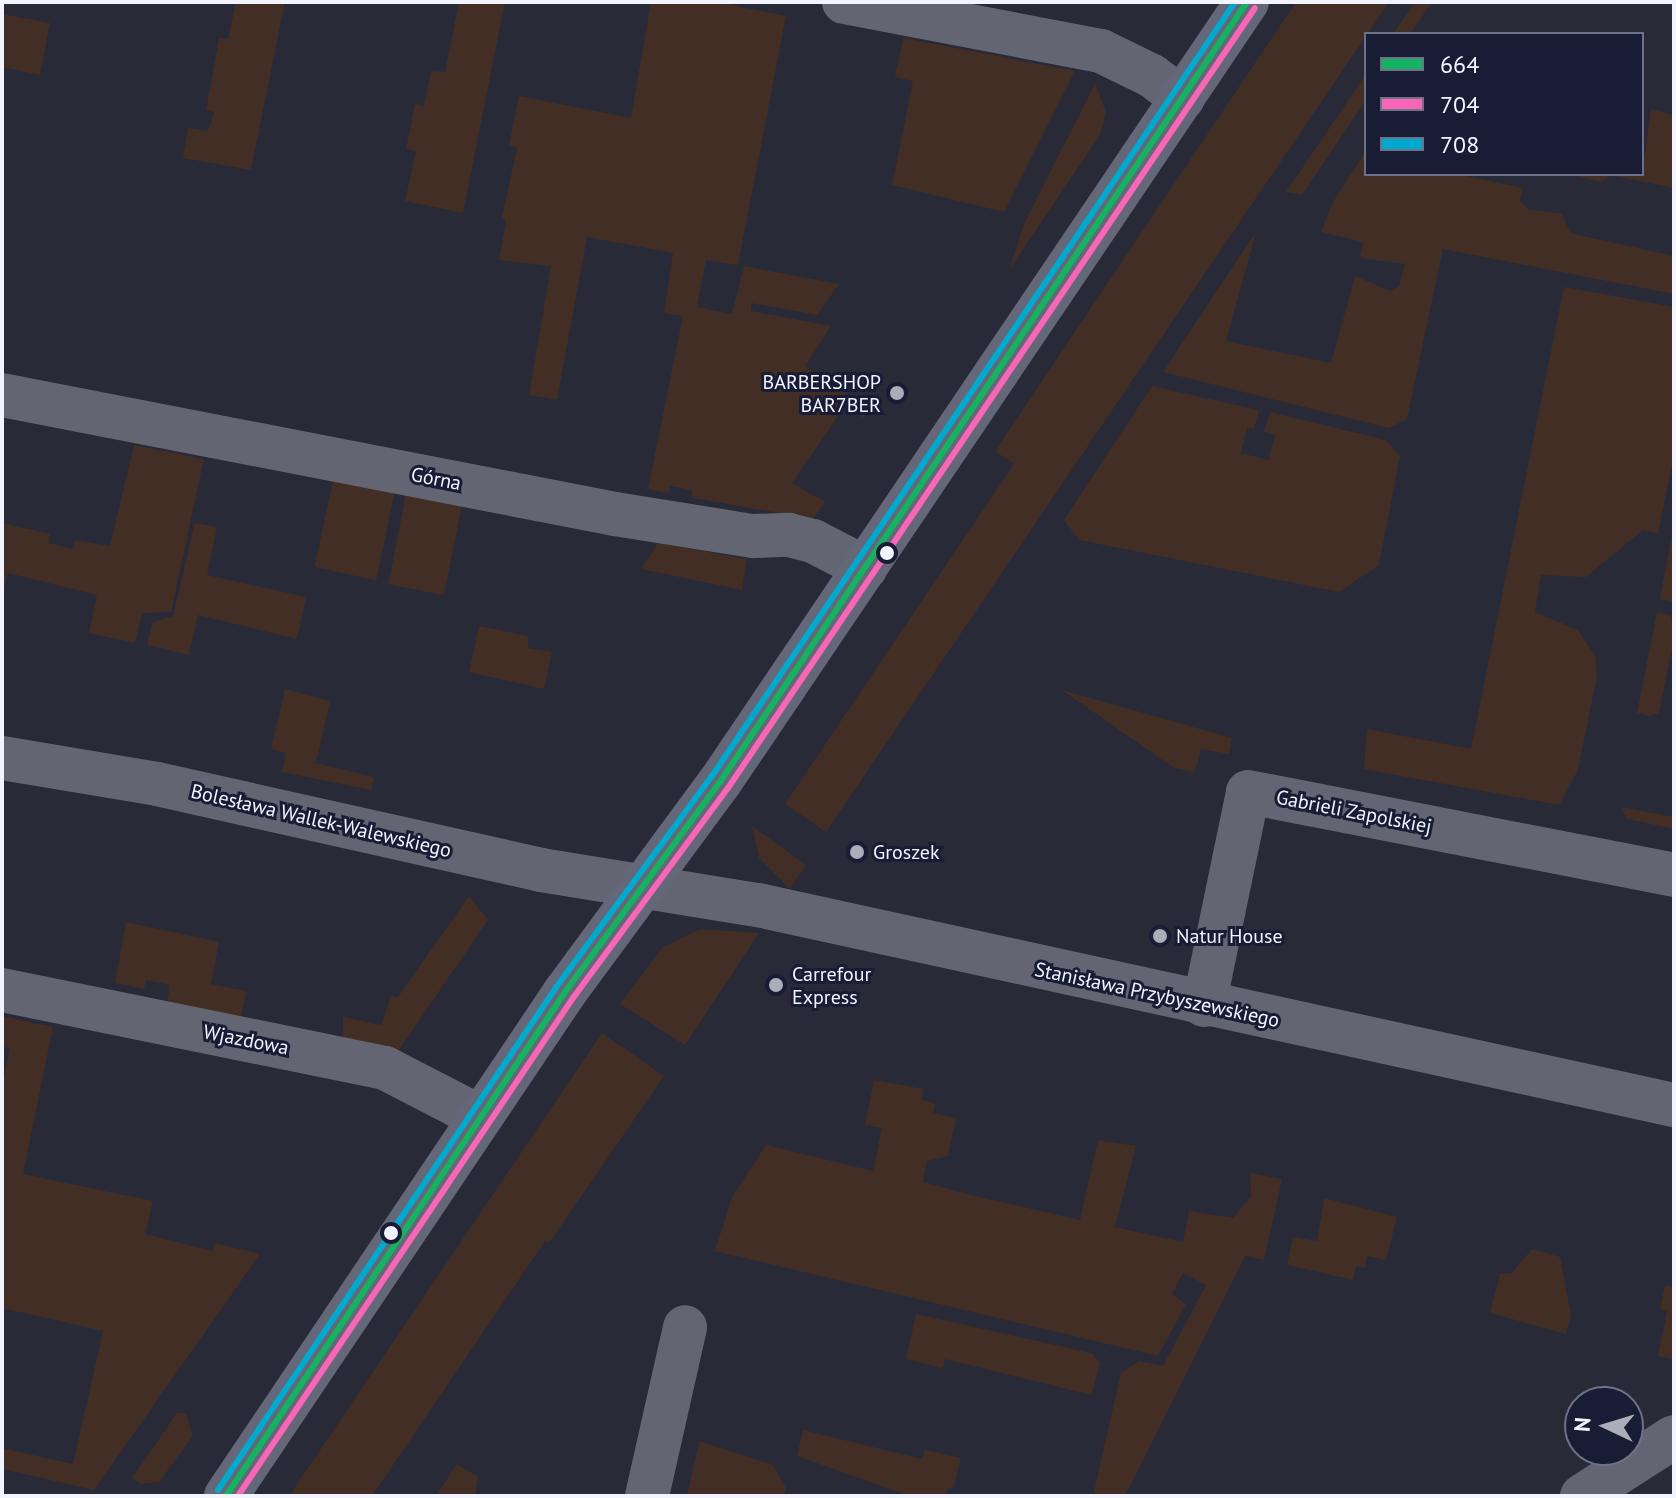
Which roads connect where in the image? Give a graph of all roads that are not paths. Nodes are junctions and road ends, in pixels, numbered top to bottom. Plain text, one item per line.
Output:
1 (844, 2) edge
2 (1247, 2) edge
3 (1182, 99) junction
4 (2, 395) edge
5 (865, 568) junction
6 (2, 758) edge
7 (1674, 875) edge
8 (640, 886) junction
9 (2, 990) edge
10 (1204, 1005) junction
11 (1674, 1105) edge
12 (480, 1117) junction
13 (685, 1327) dead end
14 (1674, 1437) edge
15 (226, 1496) edge
16 (647, 1496) edge
17 (1582, 1496) edge

1 - 3 street
2 - 3 street
3 - 5 street
4 - 5 street, Górna
5 - 8 street
6 - 8 street, Bolesława Wallek-Walewskiego
7 - 10 street, Gabrieli Zapolskiej
8 - 10 street, Stanisława Przybyszewskiego
8 - 12 street
9 - 12 street, Wjazdowa
10 - 11 street, Stanisława Przybyszewskiego
12 - 15 street
13 - 16 street
14 - 17 street

